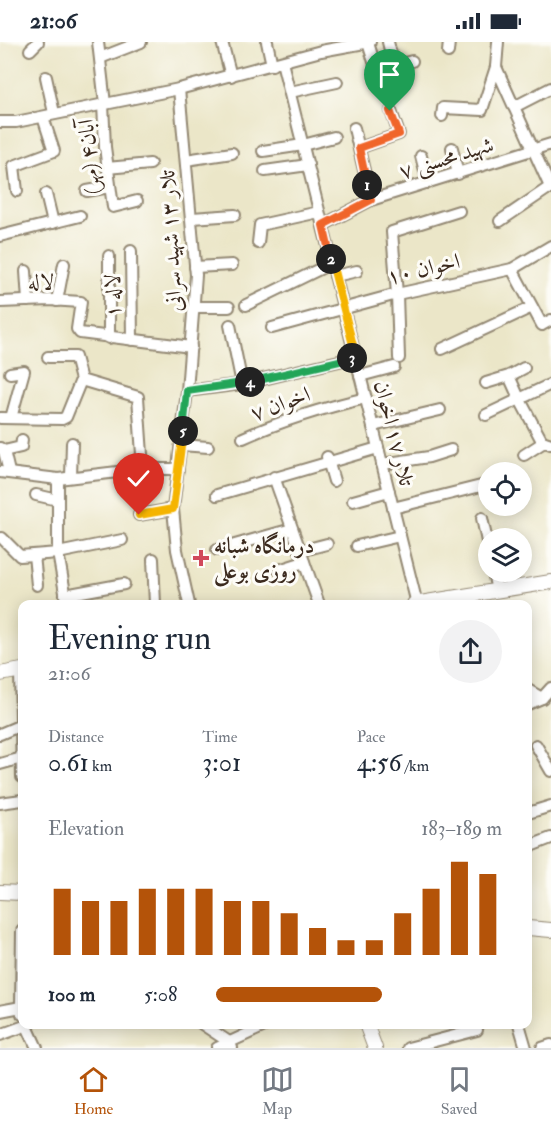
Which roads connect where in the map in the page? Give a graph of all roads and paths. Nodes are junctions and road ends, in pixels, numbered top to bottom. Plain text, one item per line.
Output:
1 (38, 42) edge
2 (98, 42) edge
3 (141, 42) edge
4 (222, 42) edge
5 (267, 42) edge
6 (369, 42) edge
7 (388, 42) edge
8 (498, 42) edge
9 (321, 47) edge
10 (30, 50) dead end
11 (100, 58) junction
12 (412, 60) dead end
13 (277, 63) junction
14 (496, 67) junction
15 (377, 71) dead end
16 (231, 75) junction
17 (46, 77) dead end
18 (337, 82) dead end
19 (551, 88) edge
20 (179, 89) junction
21 (290, 92) junction
22 (104, 104) junction
23 (514, 107) junction
24 (390, 111) dead end
25 (49, 115) junction
26 (442, 116) dead end
27 (0, 122) edge
28 (354, 128) dead end
29 (334, 137) dead end
30 (551, 144) edge
31 (303, 145) junction
32 (359, 148) junction
33 (452, 148) dead end
34 (263, 151) dead end
35 (533, 151) junction
36 (232, 153) dead end
37 (421, 156) dead end
38 (186, 160) junction
39 (150, 164) dead end
40 (308, 165) junction
41 (107, 168) junction
42 (265, 171) dead end
43 (458, 174) junction
44 (428, 183) junction
45 (110, 187) junction
46 (551, 188) edge
47 (17, 191) dead end
48 (87, 191) dead end
49 (46, 194) dead end
50 (371, 200) junction
51 (138, 201) dead end
52 (459, 211) dead end
53 (319, 212) junction
54 (235, 215) dead end
55 (80, 216) dead end
56 (192, 218) junction
57 (500, 221) dead end
58 (53, 223) junction
59 (323, 225) junction
60 (0, 236) edge
61 (258, 243) dead end
62 (551, 246) edge
63 (131, 251) dead end
64 (109, 256) dead end
65 (332, 263) junction
66 (64, 264) dead end
67 (232, 265) dead end
68 (195, 267) junction
69 (512, 269) junction
70 (26, 271) dead end
71 (357, 271) dead end
72 (335, 276) junction
73 (397, 294) junction
74 (28, 300) junction
75 (57, 301) junction
76 (0, 302) edge
77 (246, 305) dead end
78 (194, 307) junction
79 (229, 307) dead end
80 (343, 307) junction
81 (532, 307) junction
82 (551, 321) edge
83 (230, 325) dead end
84 (272, 328) dead end
85 (109, 338) junction
86 (132, 340) junction
87 (191, 347) junction
88 (442, 349) dead end
89 (48, 357) dead end
90 (356, 357) junction
91 (524, 368) dead end
92 (10, 373) dead end
93 (360, 376) junction
94 (509, 376) junction
95 (81, 380) junction
96 (486, 383) dead end
97 (551, 384) edge
98 (238, 388) junction
99 (187, 391) junction
100 (366, 398) junction
101 (519, 398) junction
102 (440, 410) dead end
103 (486, 416) dead end
104 (6, 418) edge
105 (373, 426) junction
106 (243, 438) dead end
107 (22, 440) dead end
108 (72, 443) dead end
109 (548, 443) edge
110 (181, 445) junction
111 (208, 447) dead end
112 (378, 448) junction
113 (2, 449) edge
114 (451, 450) dead end
115 (524, 455) dead end
116 (328, 459) junction
117 (382, 464) junction
118 (143, 469) junction
119 (178, 469) junction
120 (4, 472) edge
121 (71, 477) junction
122 (274, 477) junction
123 (58, 479) junction
124 (334, 481) dead end
125 (478, 487) edge
126 (389, 491) junction
127 (36, 495) dead end
128 (218, 495) dead end
129 (58, 500) junction
130 (353, 501) dead end
131 (393, 508) junction
132 (173, 509) junction
133 (139, 515) dead end
134 (482, 519) dead end
135 (484, 528) edge
136 (292, 529) junction
137 (400, 536) junction
138 (2, 538) dead end
139 (122, 540) dead end
140 (327, 544) dead end
141 (357, 546) dead end
142 (217, 550) dead end
143 (300, 551) junction
144 (58, 553) junction
145 (34, 555) junction
146 (153, 559) dead end
147 (304, 562) junction
148 (279, 570) dead end
149 (495, 582) edge
150 (551, 582) edge
151 (124, 584) dead end
152 (37, 585) dead end
153 (497, 591) junction
154 (66, 600) edge
155 (155, 600) edge
156 (188, 600) edge
157 (318, 600) edge
158 (415, 600) edge
159 (469, 600) edge
160 (18, 671) edge
161 (0, 674) edge
162 (551, 688) edge
163 (532, 692) edge
164 (542, 698) junction
165 (532, 702) edge
166 (18, 732) edge
167 (0, 734) edge
168 (536, 745) dead end
169 (18, 759) edge
170 (0, 764) edge
171 (551, 771) edge
172 (18, 801) edge
173 (0, 803) edge
174 (551, 806) edge
175 (532, 812) edge
176 (551, 838) edge
177 (532, 845) edge
178 (0, 892) edge
179 (18, 893) edge
180 (532, 928) edge
181 (551, 930) edge
182 (0, 1011) edge
183 (18, 1011) edge
184 (18, 1028) edge
185 (29, 1029) edge
186 (209, 1029) edge
187 (260, 1029) edge
188 (368, 1029) edge
189 (520, 1029) edge
190 (455, 1030) edge
191 (477, 1030) dead end
192 (0, 1035) edge
193 (230, 1045) edge
194 (551, 1045) edge
195 (429, 1046) edge
196 (37, 1048) edge
197 (217, 1048) edge
198 (375, 1048) edge
199 (408, 1048) edge
200 (526, 1048) edge
201 (542, 1048) edge

1 - 10 street
2 - 11 street, آبان۴ (مهر)
3 - 11 street
4 - 16 street
5 - 13 street, تلار ۱۷ اخوان
6 - 9 street
6 - 15 street
7 - 12 street
8 - 14 street
9 - 13 street
11 - 22 street, آبان۴ (مهر)
13 - 16 street
13 - 21 street, تلار ۱۷ اخوان
14 - 23 street
14 - 26 street
16 - 20 street
17 - 25 street
18 - 21 street
19 - 23 street
20 - 22 street
20 - 38 street, تلار ۱۳ شهید سرانی
21 - 31 street, تلار ۱۷ اخوان
22 - 25 street
22 - 41 street, آبان۴ (مهر)
23 - 35 street
24 - 32 street
25 - 27 street
25 - 47 street
28 - 32 street
29 - 31 street
30 - 35 street, شهید محسنی ۷
31 - 34 street
31 - 40 street, تلار ۱۷ اخوان
32 - 50 street
33 - 43 street
35 - 43 street, شهید محسنی ۷
35 - 46 street
36 - 38 street
37 - 44 street
38 - 56 street, تلار ۱۳ شهید سرانی
39 - 41 street
40 - 42 street
40 - 53 street, تلار ۱۷ اخوان
41 - 45 street, آبان۴ (مهر)
43 - 44 street, شهید محسنی ۷
44 - 50 street, شهید محسنی ۷
45 - 48 street
45 - 51 street, آبان۴ (مهر)
46 - 57 street
49 - 58 street
50 - 59 street, شهید محسنی ۷
52 - 73 street
53 - 59 street, تلار ۱۷ اخوان
53 - 61 street
54 - 56 street
55 - 58 street
56 - 68 street, تلار ۱۳ شهید سرانی
58 - 60 street
59 - 65 street, تلار ۱۷ اخوان
62 - 69 street, اخوان ۱۰
63 - 86 street, لاله ۱
64 - 85 street
65 - 72 street, تلار ۱۷ اخوان
65 - 77 street
66 - 75 street
67 - 68 street
68 - 78 street, تلار ۱۳ شهید سرانی
69 - 73 street, اخوان ۱۰
69 - 81 street
70 - 74 street
71 - 72 street
72 - 80 street, تلار ۱۷ اخوان
73 - 80 street, اخوان ۱۰
73 - 93 street
74 - 75 street, لاله
74 - 76 street, لاله
75 - 85 street, لاله
78 - 79 street
78 - 87 street, تلار ۱۳ شهید سرانی
80 - 84 street, اخوان ۱۰
80 - 90 street, تلار ۱۷ اخوان
81 - 82 street
81 - 88 street
83 - 98 street
85 - 86 street
86 - 87 street
87 - 99 street, تلار ۱۳ شهید سرانی
89 - 95 street
90 - 93 street, تلار ۱۷ اخوان
90 - 98 street
91 - 94 street
92 - 104 street
93 - 100 street, تلار ۱۷ اخوان
94 - 96 street
94 - 101 street
95 - 104 street
95 - 118 street
97 - 101 street
98 - 99 street
99 - 110 street, تلار ۱۳ شهید سرانی
100 - 105 street, تلار ۱۷ اخوان
100 - 106 street, اخوان ۷
101 - 103 street
101 - 109 street
102 - 105 street
105 - 112 street, تلار ۱۷ اخوان
107 - 113 street
108 - 121 street
109 - 115 street
110 - 111 street
110 - 119 street, تلار ۱۳ شهید سرانی
112 - 116 street
112 - 117 street, تلار ۱۷ اخوان
113 - 120 street
114 - 117 street
116 - 122 street
116 - 124 street
117 - 126 street, تلار ۱۷ اخوان
118 - 119 street
118 - 121 street
119 - 132 street, تلار ۱۳ شهید سرانی
120 - 123 street
121 - 123 street
122 - 128 street
122 - 136 street
123 - 129 street
125 - 131 street
126 - 130 street
126 - 131 street, تلار ۱۷ اخوان
127 - 129 street
129 - 144 street
131 - 137 street, تلار ۱۷ اخوان
132 - 133 street
132 - 156 street, تلار ۱۳ شهید سرانی
134 - 135 street
136 - 142 street
136 - 143 street
137 - 141 street
137 - 158 street, تلار ۱۷ اخوان
138 - 145 street
139 - 144 street
140 - 143 street
143 - 147 street
144 - 145 street
144 - 154 street
145 - 152 street
146 - 155 street
147 - 148 street
147 - 157 street
149 - 153 street
150 - 153 main road
151 - 154 street
153 - 159 main road
160 - 161 main road
162 - 164 street
163 - 164 street
164 - 165 street
166 - 167 street
168 - 171 street
169 - 170 street
172 - 173 street
174 - 175 street
176 - 177 street
178 - 179 main road
180 - 181 main road
182 - 183 street
184 - 192 street
185 - 196 street
186 - 193 street
187 - 193 street
188 - 198 main road
189 - 200 street
190 - 191 street
190 - 195 street
193 - 197 street
194 - 201 street
195 - 199 street

